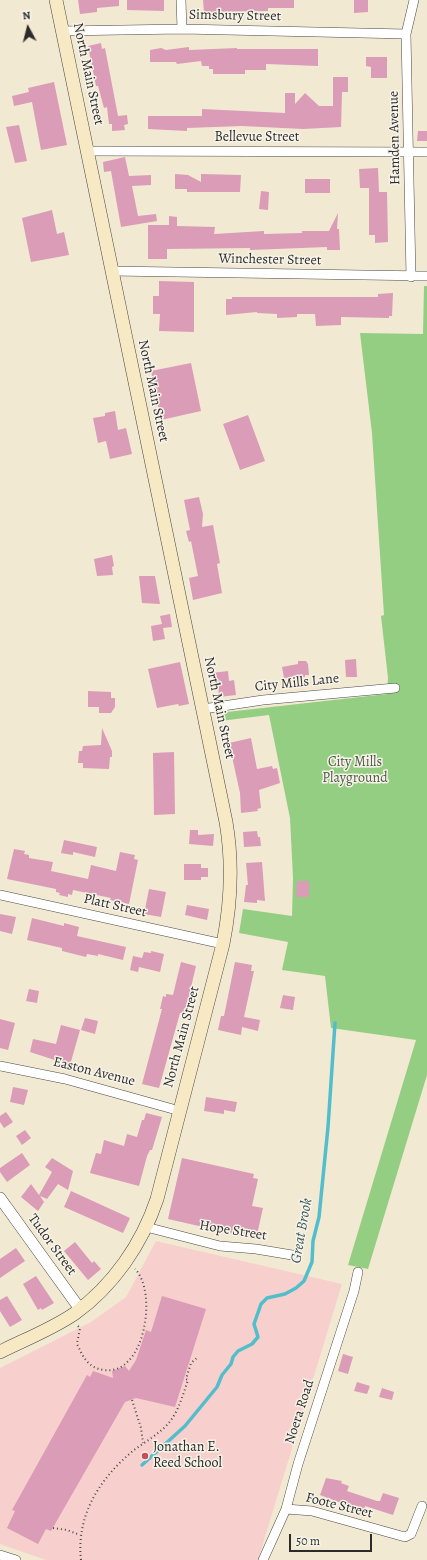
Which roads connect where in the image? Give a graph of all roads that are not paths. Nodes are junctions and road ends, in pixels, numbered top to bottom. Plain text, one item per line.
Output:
1 (56, 0) edge
2 (181, 0) edge
3 (414, 0) edge
4 (182, 29) junction
5 (62, 31) junction
6 (406, 34) junction
7 (87, 151) junction
8 (409, 152) junction
9 (427, 152) edge
10 (112, 271) junction
11 (427, 276) edge
12 (411, 277) junction
13 (395, 688) dead end
14 (203, 709) junction
15 (0, 894) edge
16 (223, 944) junction
17 (0, 1066) edge
18 (180, 1111) junction
19 (0, 1198) edge
20 (146, 1227) junction
21 (292, 1255) dead end
22 (358, 1272) dead end
23 (80, 1309) junction
24 (0, 1352) edge
25 (422, 1506) dead end
26 (286, 1509) junction
27 (0, 1555) edge
28 (16, 1560) edge
29 (263, 1560) edge

1 - 5 main road, North Main Street
2 - 4 street
3 - 6 street, Hamden Avenue
4 - 5 street, Simsbury Street
4 - 6 street, Simsbury Street
5 - 7 main road, North Main Street
6 - 8 street, Hamden Avenue
7 - 8 street, Bellevue Street
7 - 10 main road, North Main Street
8 - 9 street, Bellevue Street
8 - 12 street, Hamden Avenue
10 - 12 street, Winchester Street
10 - 14 main road, North Main Street
11 - 12 street, Winchester Street
13 - 14 street, City Mills Lane
14 - 16 main road, North Main Street
15 - 16 street, Platt Street
16 - 18 main road, North Main Street
17 - 18 street, Easton Avenue
18 - 20 main road, North Main Street
19 - 23 street, Tudor Street
20 - 21 street, Hope Street
20 - 23 main road, North Main Street
22 - 26 street, Noera Road
23 - 24 main road, North Main Street
25 - 26 street, Foote Street
26 - 29 street, Noera Road
27 - 28 street

